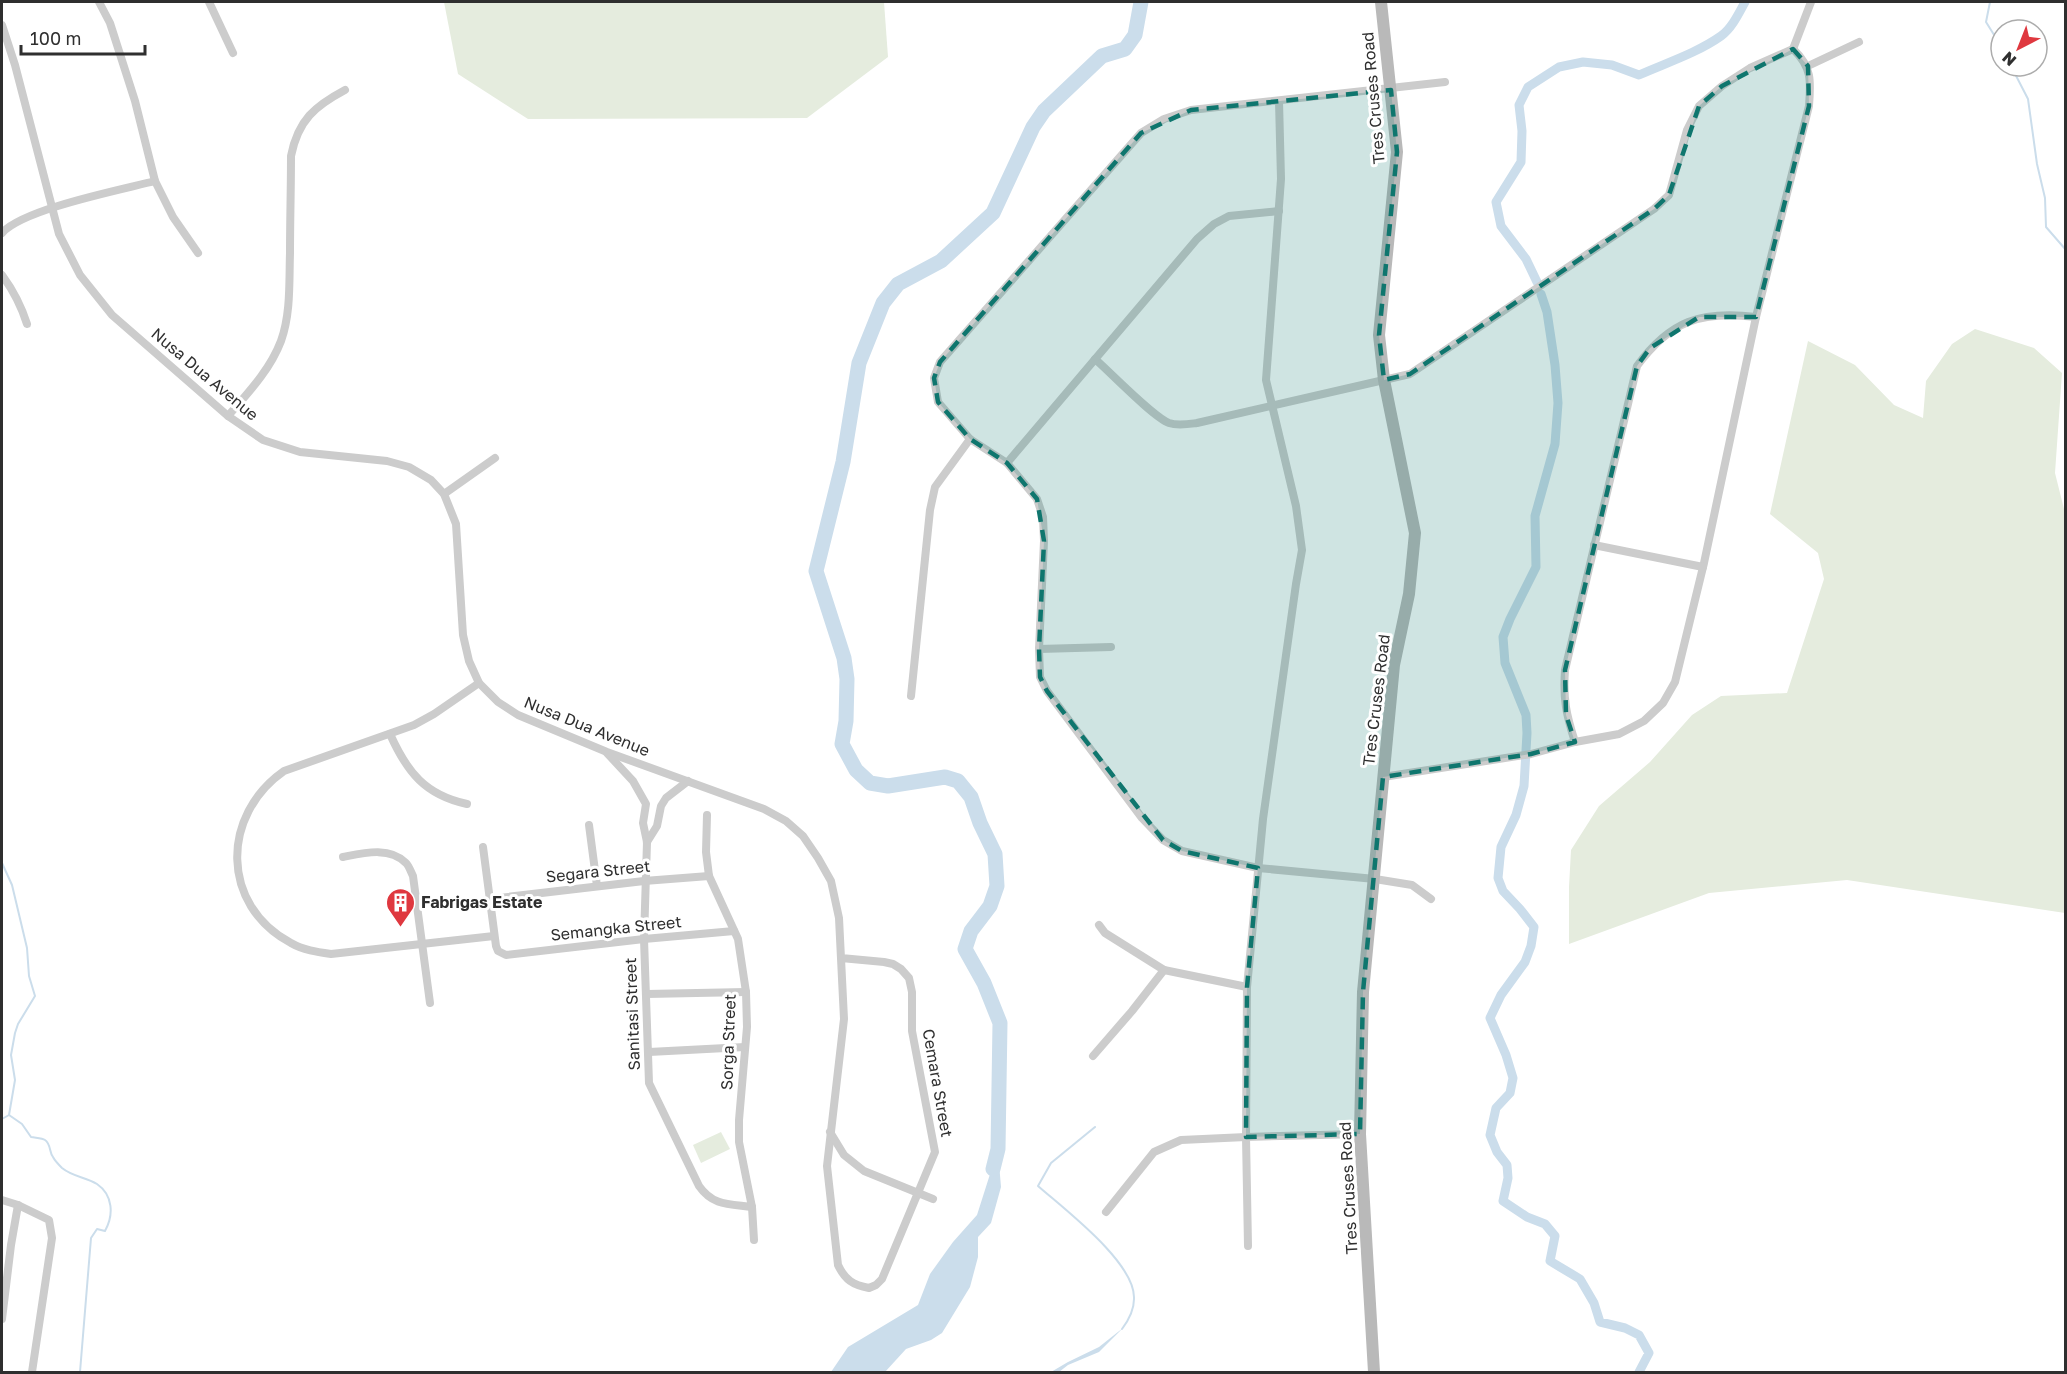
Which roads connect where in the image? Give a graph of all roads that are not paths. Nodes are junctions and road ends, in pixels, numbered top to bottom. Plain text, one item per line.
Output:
1 (99, 2) edge
2 (209, 2) edge
3 (1381, 2) edge
4 (1811, 2) edge
5 (2, 25) edge
6 (1859, 42) dead end
7 (5, 45) edge
8 (1793, 48) junction
9 (233, 52) dead end
10 (1808, 66) junction
11 (1445, 82) dead end
12 (345, 90) dead end
13 (1390, 90) junction
14 (1279, 101) junction
15 (154, 181) junction
16 (52, 208) junction
17 (1279, 211) junction
18 (2, 233) edge
19 (198, 253) dead end
20 (2, 275) edge
21 (1756, 317) junction
22 (27, 324) dead end
23 (1095, 359) junction
24 (1384, 380) junction
25 (1271, 405) junction
26 (228, 416) junction
27 (970, 439) junction
28 (495, 458) dead end
29 (1007, 464) junction
30 (444, 494) junction
31 (1594, 545) junction
32 (1703, 567) junction
33 (1112, 647) dead end
34 (1039, 649) junction
35 (479, 683) junction
36 (911, 696) dead end
37 (390, 734) junction
38 (1575, 742) junction
39 (607, 752) junction
40 (1383, 777) junction
41 (688, 781) junction
42 (467, 804) dead end
43 (646, 804) junction
44 (661, 806) junction
45 (707, 815) dead end
46 (589, 825) dead end
47 (646, 842) junction
48 (483, 847) dead end
49 (344, 856) dead end
50 (1258, 868) junction
51 (710, 876) junction
52 (1375, 879) junction
53 (644, 881) junction
54 (597, 886) junction
55 (490, 899) junction
56 (1431, 899) dead end
57 (1099, 925) dead end
58 (734, 931) junction
59 (494, 936) junction
60 (644, 939) junction
61 (422, 945) junction
62 (841, 958) junction
63 (1164, 970) junction
64 (1247, 987) junction
65 (746, 992) junction
66 (647, 994) junction
67 (430, 1003) dead end
68 (745, 1047) junction
69 (649, 1052) junction
70 (1093, 1056) dead end
71 (830, 1132) junction
72 (1360, 1134) junction
73 (1246, 1137) junction
74 (919, 1193) junction
75 (933, 1199) dead end
76 (2, 1200) edge
77 (18, 1205) junction
78 (752, 1207) junction
79 (1106, 1212) dead end
80 (754, 1240) dead end
81 (6, 1244) edge
82 (1248, 1246) dead end
83 (4, 1286) edge
84 (2, 1319) edge
85 (32, 1372) edge
86 (1374, 1372) edge

1 - 15 street
2 - 9 street
3 - 13 main road, Tres Cruses Road
4 - 8 street
5 - 7 street, Nusa Dua Avenue
6 - 10 street
7 - 16 street, Nusa Dua Avenue
8 - 10 street
8 - 24 street
10 - 21 street
11 - 13 street
12 - 26 street
13 - 14 street
13 - 24 main road, Tres Cruses Road
14 - 17 street
14 - 27 street
15 - 16 street
15 - 19 street
16 - 18 street
16 - 26 street, Nusa Dua Avenue
17 - 23 street
17 - 25 street
20 - 22 street
21 - 31 street
21 - 32 street
23 - 25 street
23 - 29 street
24 - 25 street
24 - 40 main road, Tres Cruses Road
25 - 50 street
26 - 30 street, Nusa Dua Avenue
27 - 29 street
27 - 36 street
28 - 30 street
29 - 34 street
30 - 35 street, Nusa Dua Avenue
31 - 32 street
31 - 38 street
32 - 38 street
33 - 34 street
34 - 50 street
35 - 37 street
35 - 39 street, Nusa Dua Avenue
37 - 42 street
37 - 61 street
38 - 40 street
39 - 41 street, Nusa Dua Avenue
39 - 43 street
40 - 52 main road, Tres Cruses Road
41 - 44 street, Sanitasi Street
41 - 62 street, Nusa Dua Avenue
43 - 44 street
43 - 47 street, Sanitasi Street
44 - 47 street, Sanitasi Street
45 - 51 street, Sorga Street
46 - 54 street
47 - 53 street, Sanitasi Street
48 - 55 street
49 - 61 street
50 - 52 street
50 - 64 street
51 - 53 street, Segara Street
51 - 58 street, Sorga Street
52 - 56 street
52 - 72 main road, Tres Cruses Road
53 - 54 street, Segara Street
53 - 60 street, Sanitasi Street
54 - 55 street, Segara Street
55 - 59 street
57 - 63 street
58 - 60 street, Semangka Street
58 - 65 street, Sorga Street
59 - 60 street, Semangka Street
59 - 61 street
60 - 66 street, Sanitasi Street
61 - 67 street
62 - 71 street, Nusa Dua Avenue
62 - 74 street, Cemara Street
63 - 64 street
63 - 70 street
64 - 73 street
65 - 66 street
65 - 68 street, Sorga Street
66 - 69 street, Sanitasi Street
68 - 69 street
68 - 78 street, Sorga Street
69 - 78 street, Sanitasi Street
71 - 74 street
71 - 74 street, Cemara Street
72 - 73 street
72 - 86 main road, Tres Cruses Road
73 - 79 street
73 - 82 street
74 - 75 street
76 - 77 street
77 - 81 street
77 - 85 street
78 - 80 street, Sorga Street
81 - 83 street
83 - 84 street

